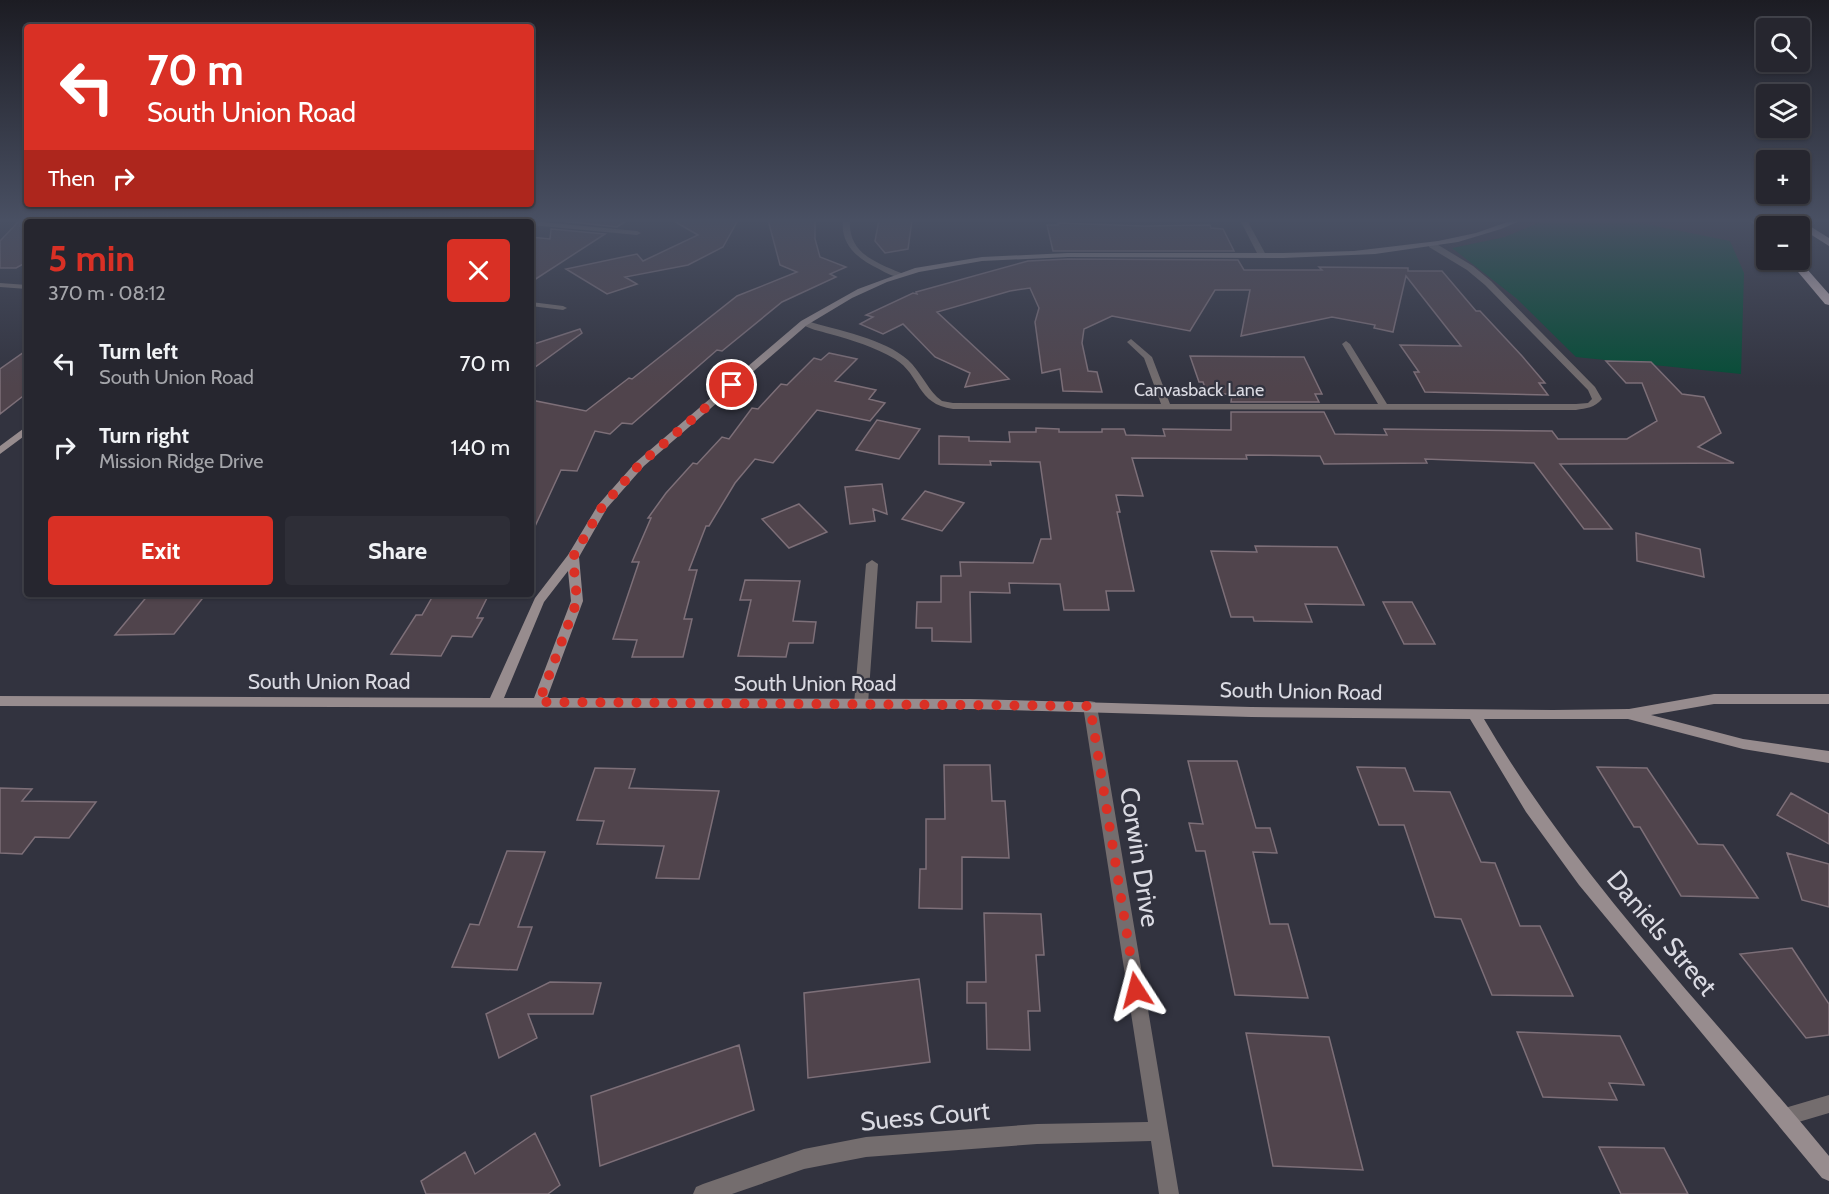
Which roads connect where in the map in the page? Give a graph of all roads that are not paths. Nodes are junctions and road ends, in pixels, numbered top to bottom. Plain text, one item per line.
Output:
1 (896, 276) edge
2 (1479, 276) edge
3 (1807, 276) edge
4 (0, 285) edge
5 (24, 286) edge
6 (1829, 301) edge
7 (534, 304) edge
8 (563, 308) dead end
9 (804, 323) junction
10 (1131, 342) dead end
11 (1346, 344) dead end
12 (1166, 406) junction
13 (1384, 407) junction
14 (24, 431) edge
15 (0, 451) edge
16 (573, 557) junction
17 (872, 564) dead end
18 (1829, 699) edge
19 (0, 701) edge
20 (495, 702) junction
21 (539, 702) junction
22 (861, 705) junction
23 (1090, 706) junction
24 (1474, 714) junction
25 (1629, 714) junction
26 (1829, 757) edge
27 (1829, 1104) edge
28 (1785, 1117) junction
29 (1159, 1131) junction
30 (1829, 1171) edge
31 (703, 1194) edge
32 (1169, 1194) edge

1 - 9 street
2 - 13 street, Canvasback Lane
3 - 6 highway
4 - 5 street
7 - 8 street
9 - 12 street, Canvasback Lane
9 - 16 street
10 - 12 street
11 - 13 street
12 - 13 street, Canvasback Lane
14 - 15 street
16 - 20 street
16 - 21 street
17 - 22 street
18 - 25 street, South Union Road
19 - 20 street, South Union Road
20 - 21 street, South Union Road
21 - 22 street, South Union Road
22 - 23 street, South Union Road
23 - 24 street, South Union Road
23 - 29 street, Corwin Drive
24 - 25 street, South Union Road
24 - 28 street, Daniels Street
25 - 26 street, South Union Road
27 - 28 street
28 - 30 street, Daniels Street
29 - 31 street, Suess Court
29 - 32 street, Corwin Drive

